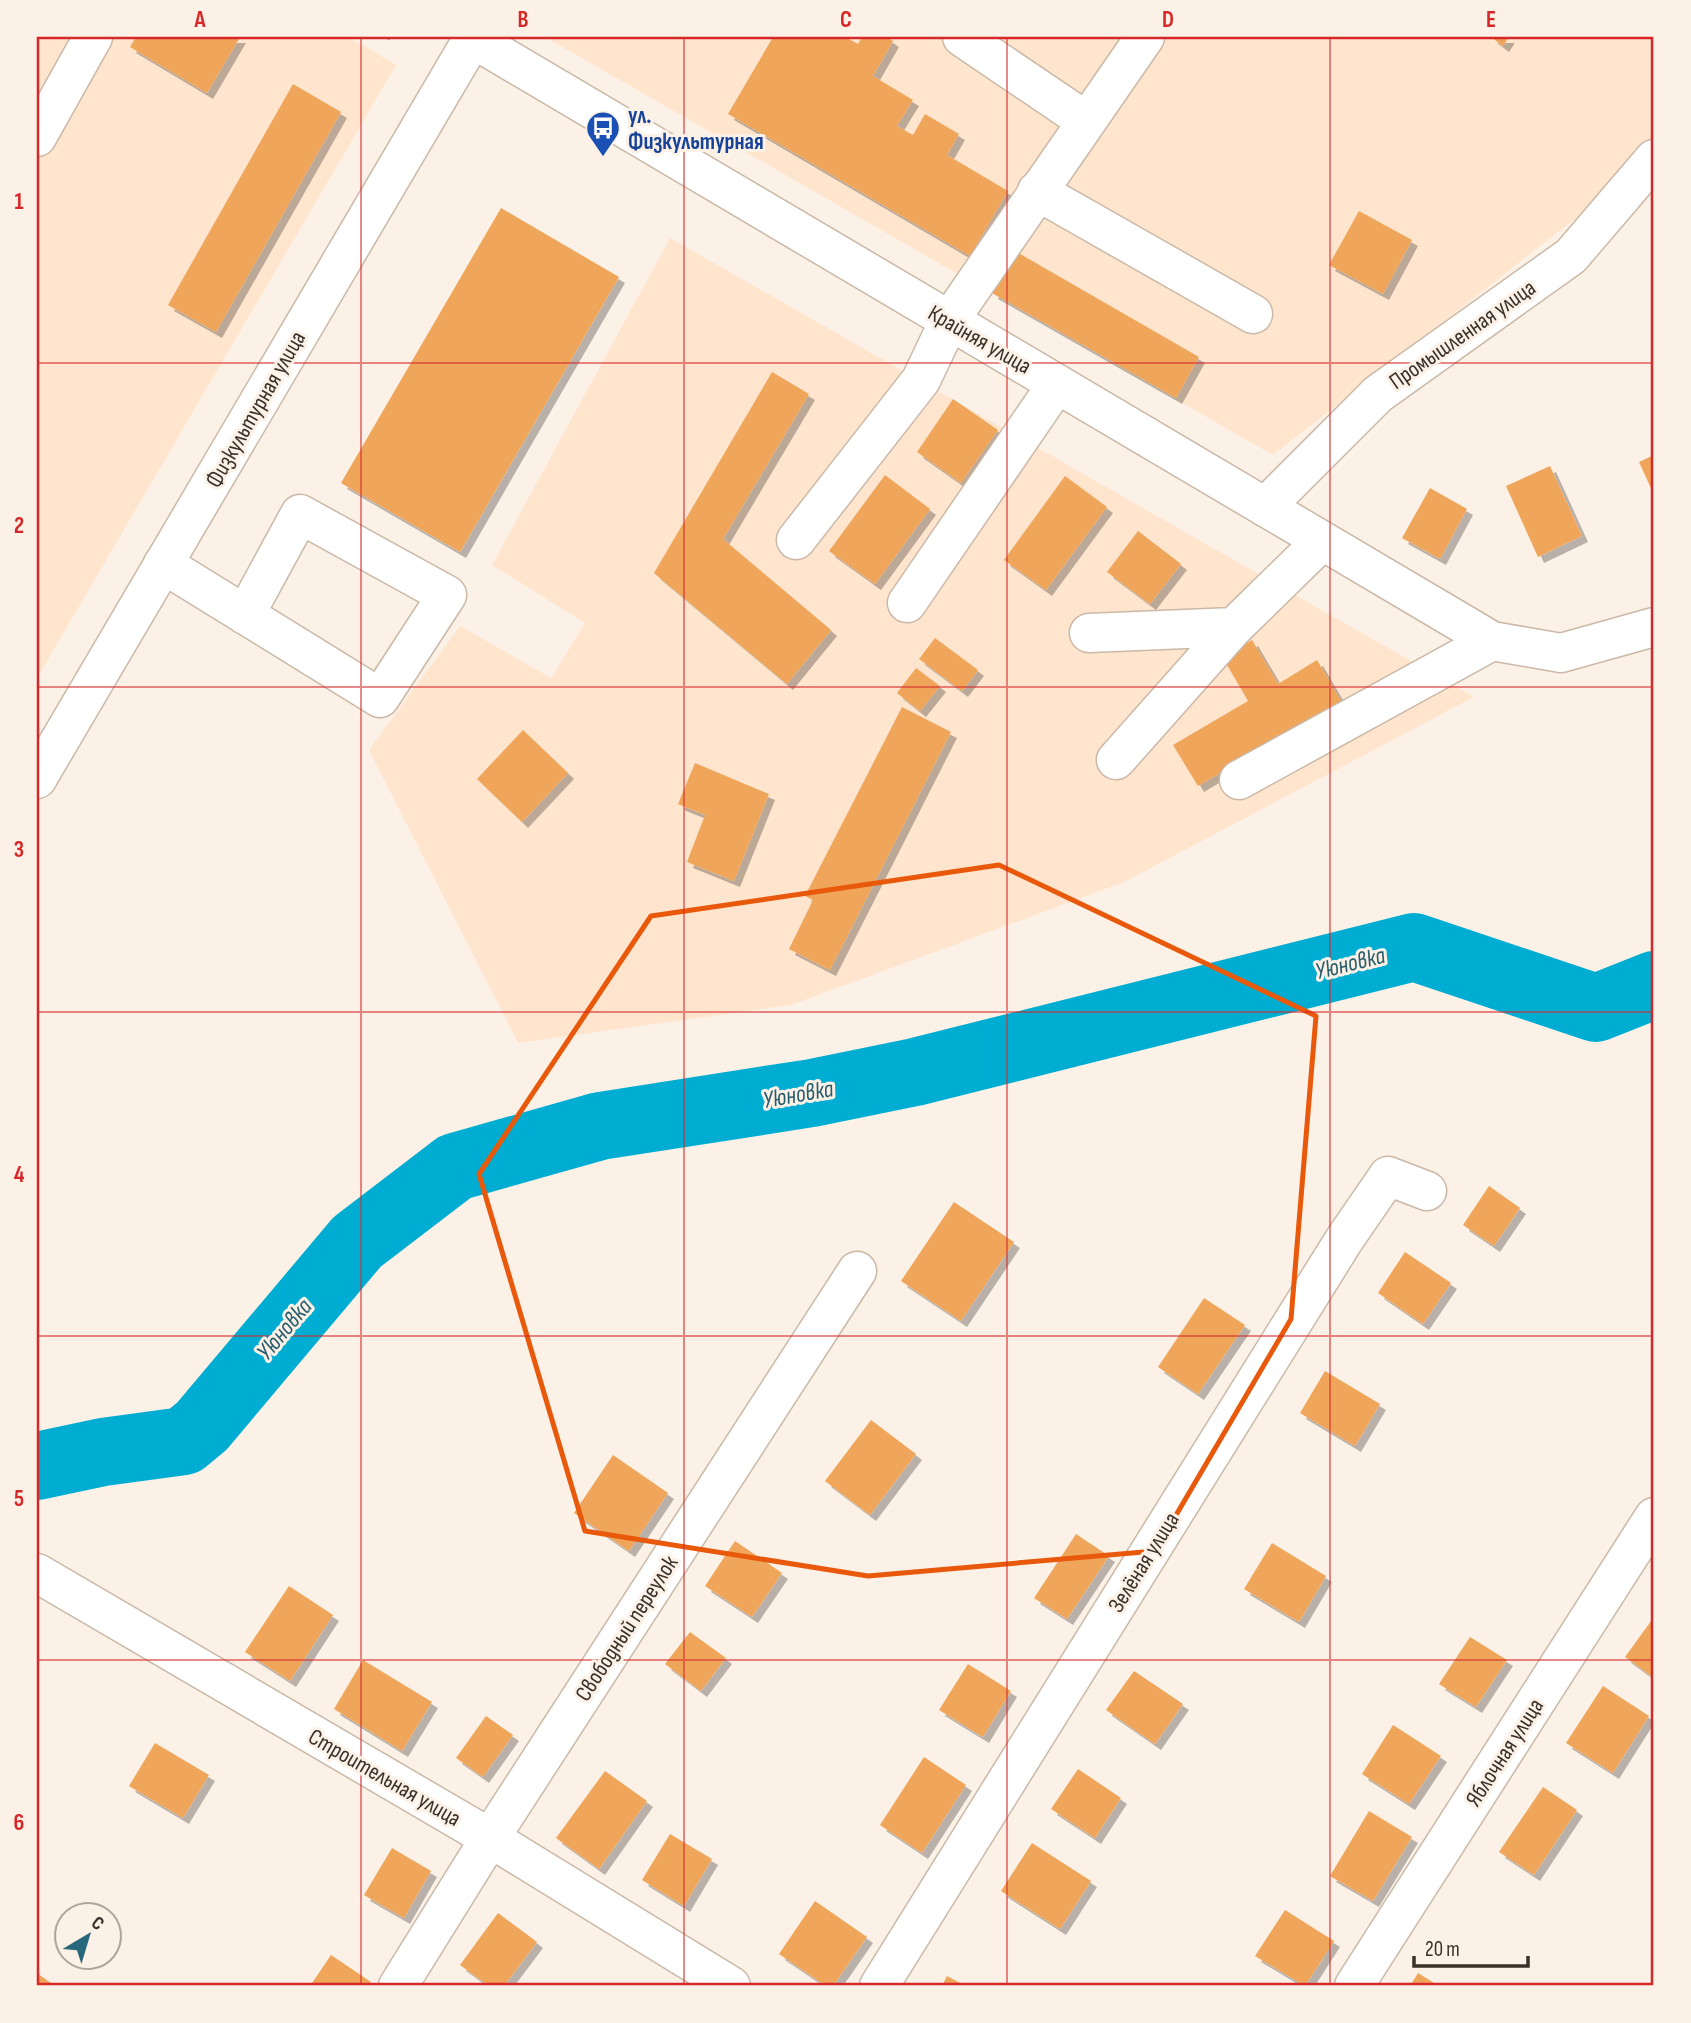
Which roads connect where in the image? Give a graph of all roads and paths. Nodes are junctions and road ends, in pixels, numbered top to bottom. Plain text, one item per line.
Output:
1 (93, 37) edge
2 (962, 37) edge
3 (1145, 37) edge
4 (471, 38) edge
5 (1086, 121) junction
6 (37, 137) edge
7 (1654, 159) edge
8 (1037, 191) junction
9 (1253, 314) dead end
10 (949, 321) junction
11 (1057, 384) junction
12 (1265, 507) junction
13 (796, 540) dead end
14 (1322, 541) junction
15 (163, 564) junction
16 (907, 603) dead end
17 (245, 615) junction
18 (1234, 627) junction
19 (1654, 627) edge
20 (1089, 633) dead end
21 (1492, 641) junction
22 (1116, 760) dead end
23 (37, 779) edge
24 (1239, 780) dead end
25 (1427, 1191) dead end
26 (857, 1271) dead end
27 (1654, 1517) edge
28 (37, 1573) edge
29 (490, 1838) junction
30 (398, 1986) edge
31 (731, 1986) edge
32 (879, 1986) edge
33 (1354, 1986) edge

1 - 6 street
2 - 5 street
3 - 5 street
4 - 10 street, Крайняя улица
4 - 15 street, Физкультурная улица
5 - 8 street
7 - 12 street, Промышленная улица
8 - 9 street
8 - 10 street
10 - 11 street, Крайняя улица
10 - 13 street
11 - 12 street, Крайняя улица
11 - 16 street
12 - 14 street, Крайняя улица
14 - 18 street
14 - 21 street, Крайняя улица
15 - 17 street
15 - 23 street, Физкультурная улица
17 - 17 street
18 - 20 street
18 - 22 street
19 - 21 street
21 - 24 street
25 - 32 street, Зелёная улица
26 - 29 street, Свободный переулок
27 - 33 street, Яблочная улица
28 - 29 street, Строительная улица
29 - 30 street, Свободный переулок
29 - 31 street, Строительная улица

